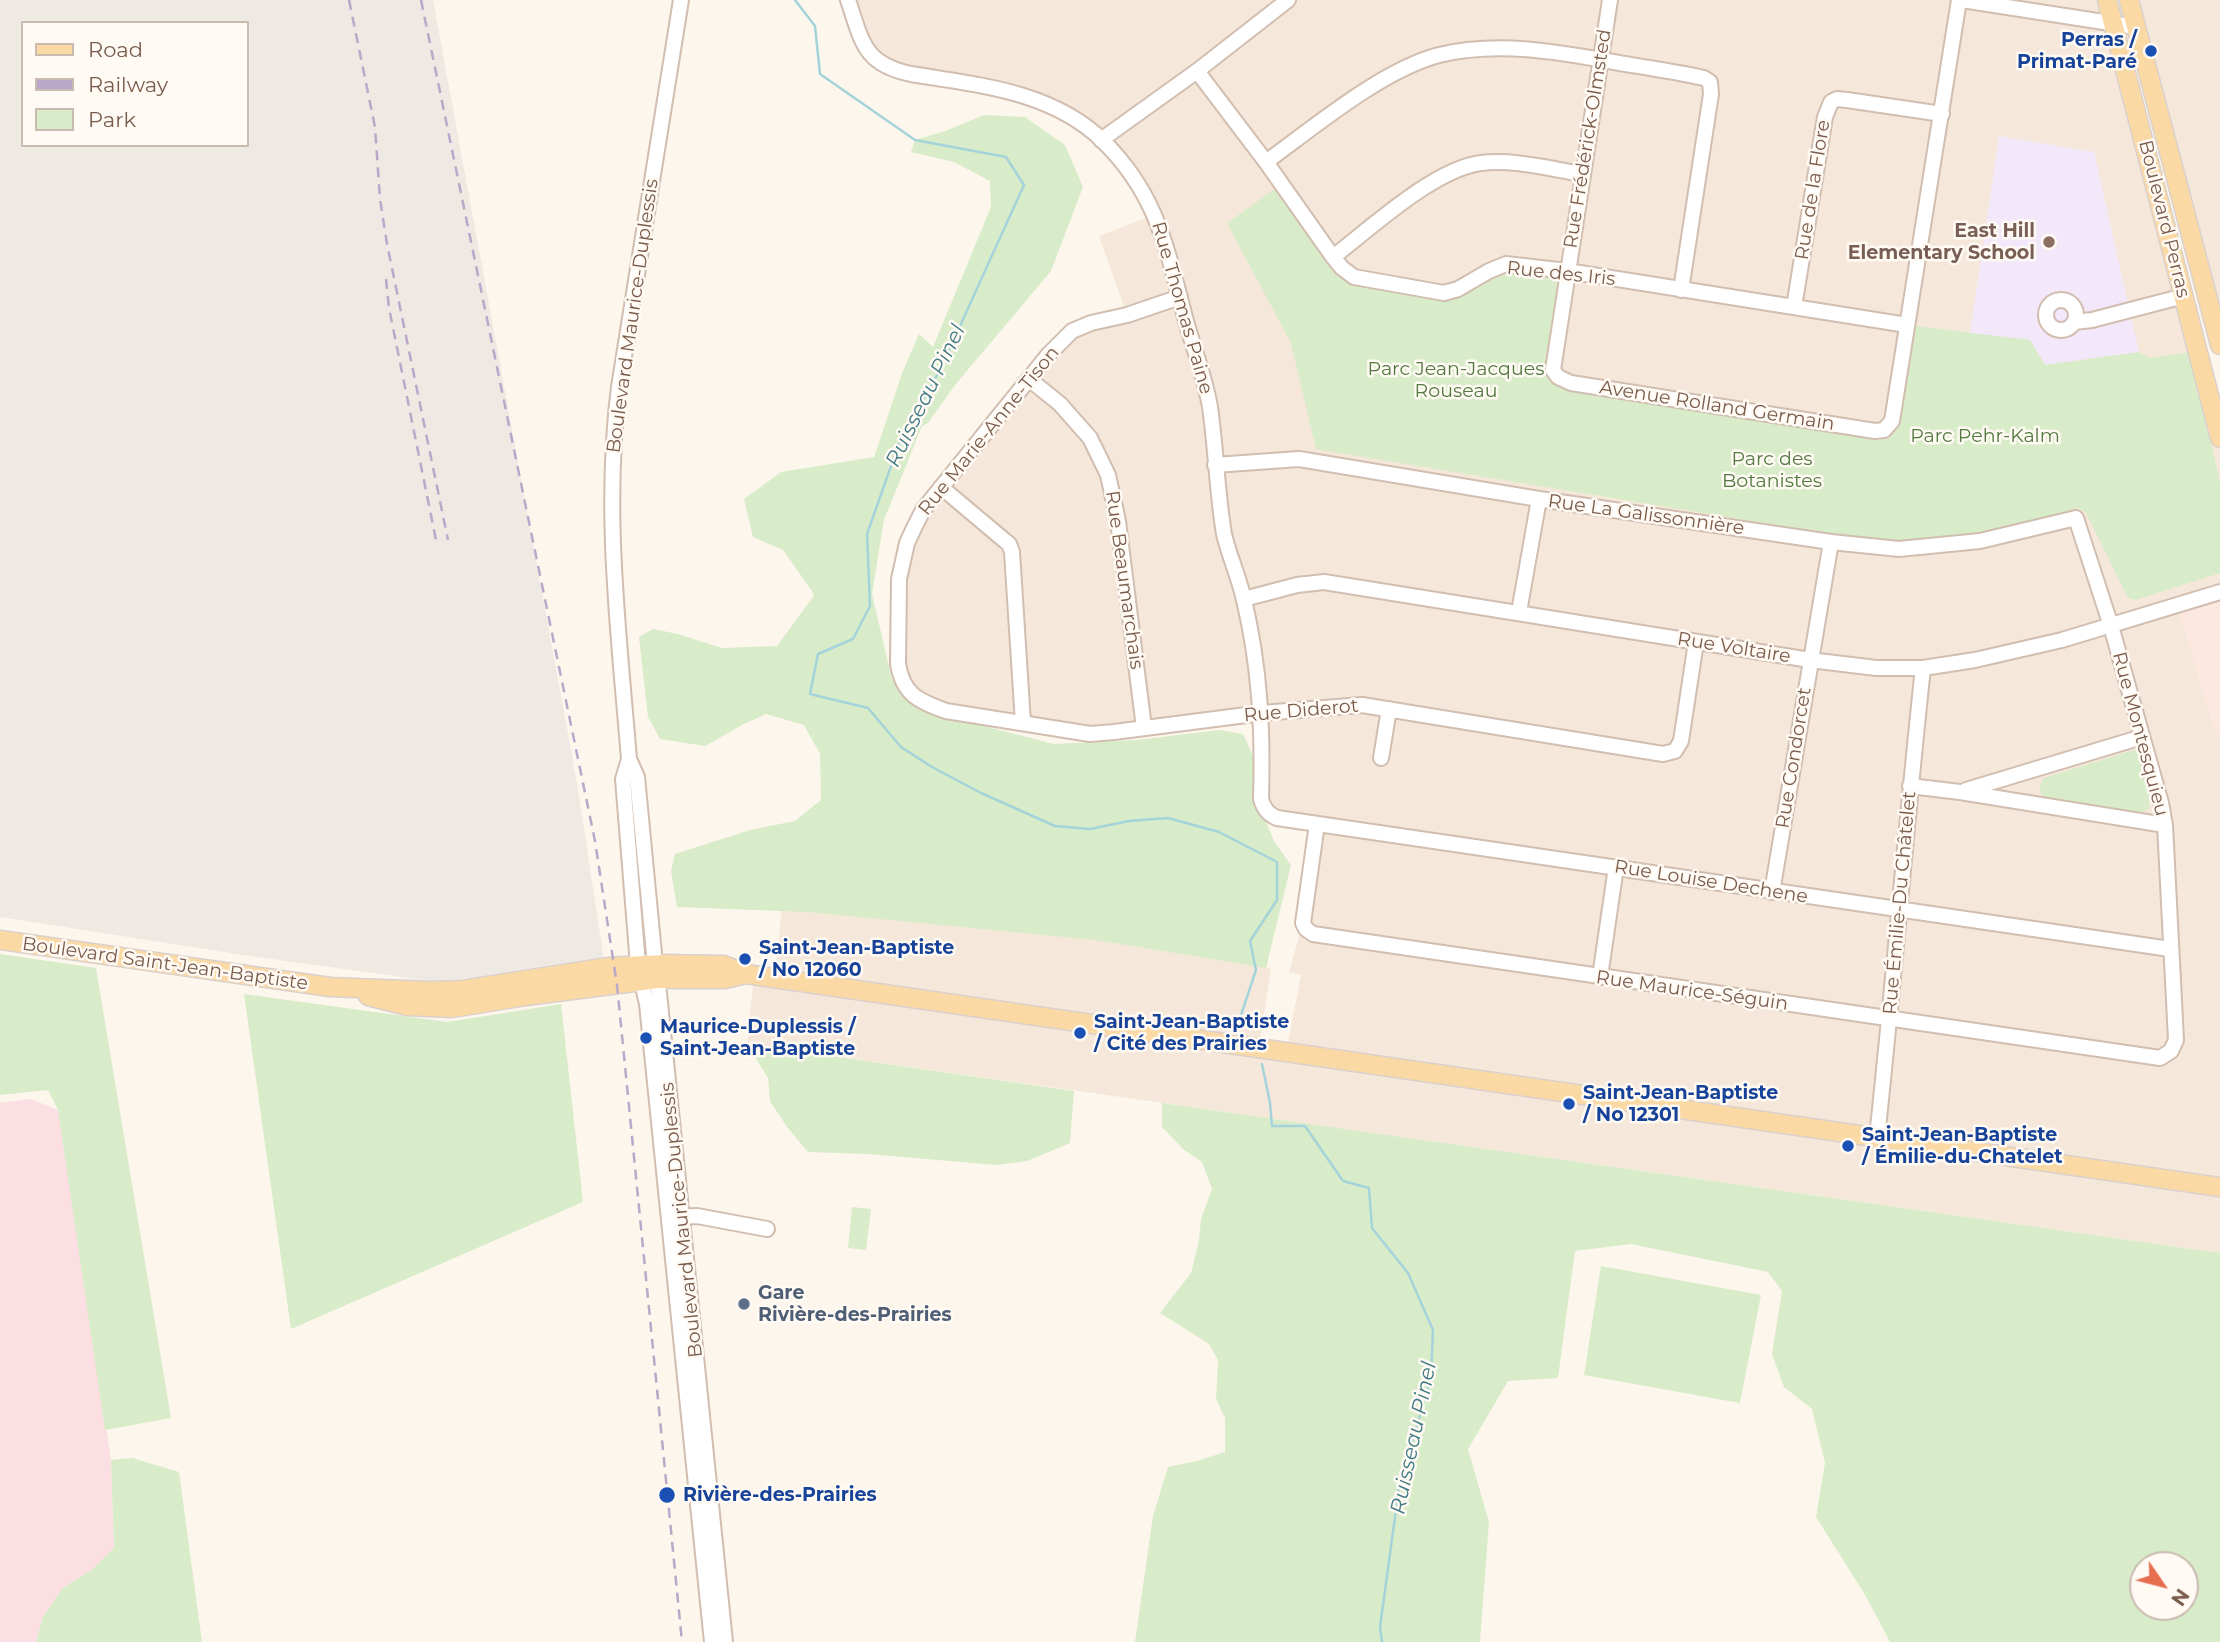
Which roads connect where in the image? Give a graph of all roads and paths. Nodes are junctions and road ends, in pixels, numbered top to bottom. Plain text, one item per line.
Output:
1 (681, 0) edge
2 (848, 0) edge
3 (1288, 0) edge
4 (1610, 0) edge
5 (1961, 0) edge
6 (2107, 0) edge
7 (2129, 0) edge
8 (2113, 24) junction
9 (2136, 27) junction
10 (1601, 60) junction
11 (1197, 71) junction
12 (1942, 114) junction
13 (1101, 140) junction
14 (1266, 162) junction
15 (1583, 174) junction
16 (1333, 257) junction
17 (1567, 271) junction
18 (1681, 290) junction
19 (2184, 296) junction
20 (1180, 297) junction
21 (1794, 307) junction
22 (2074, 322) dead end
23 (1907, 325) junction
24 (2220, 345) edge
25 (1554, 360) joint
26 (1029, 379) junction
27 (2220, 438) edge
28 (1215, 466) junction
29 (941, 487) junction
30 (1539, 499) junction
31 (2076, 517) joint
32 (1831, 542) junction
33 (2220, 592) edge
34 (1244, 599) junction
35 (1519, 612) junction
36 (2110, 626) junction
37 (1696, 642) junction
38 (1810, 660) junction
39 (1923, 668) junction
40 (905, 687) joint
41 (1389, 709) junction
42 (1262, 713) junction
43 (1023, 723) junction
44 (1144, 728) junction
45 (2142, 737) junction
46 (1381, 758) dead end
47 (1910, 786) junction
48 (1961, 792) junction
49 (1261, 799) joint
50 (1317, 824) junction
51 (2165, 825) junction
52 (1616, 867) junction
53 (1772, 892) junction
54 (1898, 910) junction
55 (0, 940) edge
56 (2171, 950) junction
57 (648, 973) junction
58 (1600, 977) junction
59 (1890, 1020) junction
60 (2176, 1040) joint
61 (1877, 1137) junction
62 (2220, 1187) edge
63 (675, 1217) junction
64 (767, 1229) dead end
65 (712, 1642) edge
66 (725, 1642) edge

1 - 57 street, Boulevard Maurice-Duplessis
2 - 13 street, Rue Thomas Paine
3 - 11 street
4 - 10 street, Rue Frédérick-Olmsted
5 - 8 street
5 - 12 street
6 - 8 main road, Boulevard Perras
7 - 9 main road, Boulevard Perras
8 - 9 street
8 - 19 main road, Boulevard Perras
9 - 24 main road, Boulevard Perras
10 - 14 street
10 - 15 street, Rue Frédérick-Olmsted
10 - 18 street
11 - 13 street
11 - 14 street, Rue des Iris
12 - 21 street, Rue de la Flore
12 - 23 street
13 - 20 street, Rue Thomas Paine
14 - 16 street, Rue des Iris
15 - 16 street
15 - 17 street, Rue Frédérick-Olmsted
16 - 17 street, Rue des Iris
17 - 18 street, Rue des Iris
17 - 25 street, Rue Frédérick-Olmsted
18 - 21 street, Rue des Iris
19 - 22 street
19 - 27 main road, Boulevard Perras
20 - 26 street, Rue Marie-Anne-Tison
20 - 28 street, Rue Thomas Paine
21 - 23 street, Rue des Iris
23 - 25 street, Avenue Rolland Germain
26 - 29 street, Rue Marie-Anne-Tison
26 - 44 street, Rue Beaumarchais
28 - 30 street, Rue La Galissonnière
28 - 34 street, Rue Thomas Paine
29 - 40 street, Rue Marie-Anne-Tison
29 - 43 street
30 - 32 street, Rue La Galissonnière
30 - 35 street
31 - 32 street, Rue La Galissonnière
31 - 36 street, Rue Montesquieu
32 - 38 street, Rue Condorcet
33 - 36 street, Rue Voltaire
34 - 35 street, Rue Voltaire
34 - 42 street, Rue Thomas Paine
35 - 37 street, Rue Voltaire
36 - 39 street, Rue Voltaire
36 - 45 street, Rue Montesquieu
37 - 38 street, Rue Voltaire
37 - 41 street, Rue Diderot
38 - 39 street, Rue Voltaire
38 - 53 street, Rue Condorcet
39 - 47 street, Rue Émilie-Du Châtelet
40 - 43 street, Rue Diderot
41 - 42 street, Rue Diderot
41 - 46 street
42 - 44 street, Rue Diderot
42 - 49 street, Rue Thomas Paine
43 - 44 street, Rue Diderot
45 - 48 street
45 - 51 street, Rue Montesquieu
47 - 48 street
47 - 54 street, Rue Émilie-Du Châtelet
48 - 51 street
49 - 50 street, Rue Louise Dechene
50 - 52 street, Rue Louise Dechene
50 - 58 street, Rue Maurice-Séguin
51 - 56 street, Rue Montesquieu
52 - 53 street, Rue Louise Dechene
52 - 58 street
53 - 54 street, Rue Louise Dechene
54 - 56 street, Rue Louise Dechene
54 - 59 street, Rue Émilie-Du Châtelet
55 - 57 main road, Boulevard Saint-Jean-Baptiste
56 - 60 street, Rue Montesquieu
57 - 61 main road, Boulevard Saint-Jean-Baptiste
57 - 63 street, Boulevard Maurice-Duplessis
58 - 59 street, Rue Maurice-Séguin
59 - 60 street, Rue Maurice-Séguin
59 - 61 street, Rue Émilie-Du Châtelet
61 - 62 main road, Boulevard Saint-Jean-Baptiste
63 - 64 street
63 - 65 street, Boulevard Maurice-Duplessis
63 - 66 street, Boulevard Maurice-Duplessis

